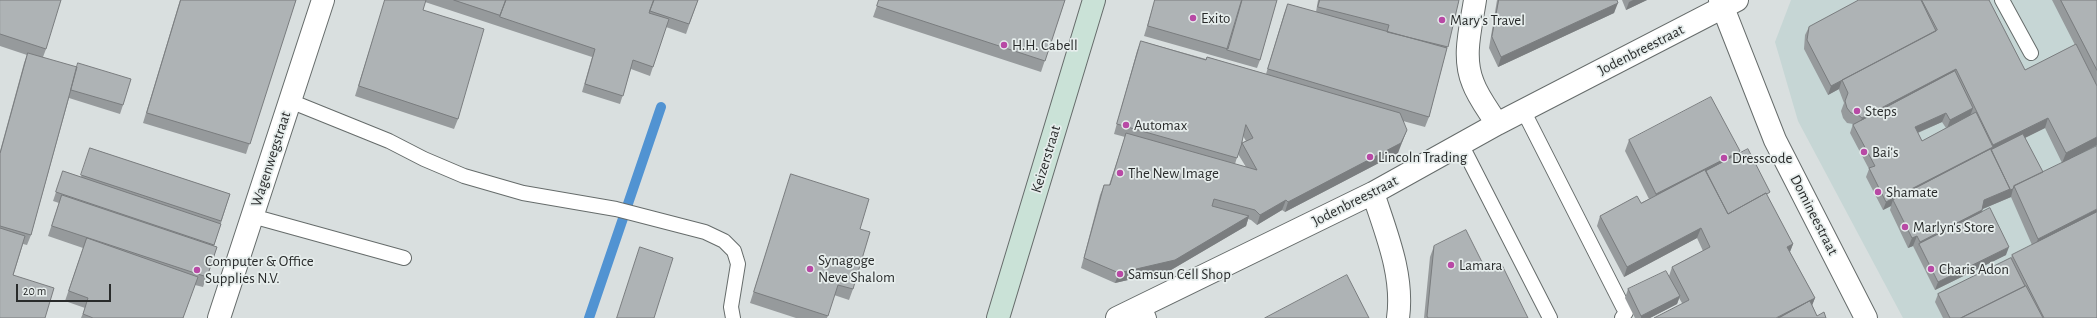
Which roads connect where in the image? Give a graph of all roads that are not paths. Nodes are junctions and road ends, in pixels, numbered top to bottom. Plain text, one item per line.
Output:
1 (323, 0) edge
2 (1094, 0) edge
3 (1475, 0) edge
4 (2002, 0) edge
5 (1727, 2) edge
6 (2030, 53) dead end
7 (290, 101) junction
8 (1523, 110) junction
9 (1497, 124) junction
10 (1461, 144) junction
11 (1373, 193) junction
12 (252, 216) junction
13 (404, 258) dead end
14 (1146, 312) edge
15 (219, 318) edge
16 (733, 318) edge
17 (998, 318) edge
18 (1117, 318) edge
19 (1398, 318) edge
20 (1550, 318) edge
21 (1622, 318) edge
22 (1866, 318) edge

1 - 7 street, Wagenwegstraat
2 - 17 main road, Keizerstraat
3 - 9 street
4 - 6 lane
5 - 8 street, Jodenbreestraat
5 - 22 street, Domineestraat
7 - 12 street, Wagenwegstraat
7 - 16 lane
8 - 9 street, Jodenbreestraat
8 - 21 lane
9 - 10 street, Jodenbreestraat
10 - 11 street, Jodenbreestraat
10 - 20 lane
11 - 14 street, Jodenbreestraat
11 - 19 street
12 - 13 lane
12 - 15 street, Wagenwegstraat
14 - 18 street, Jodenbreestraat

